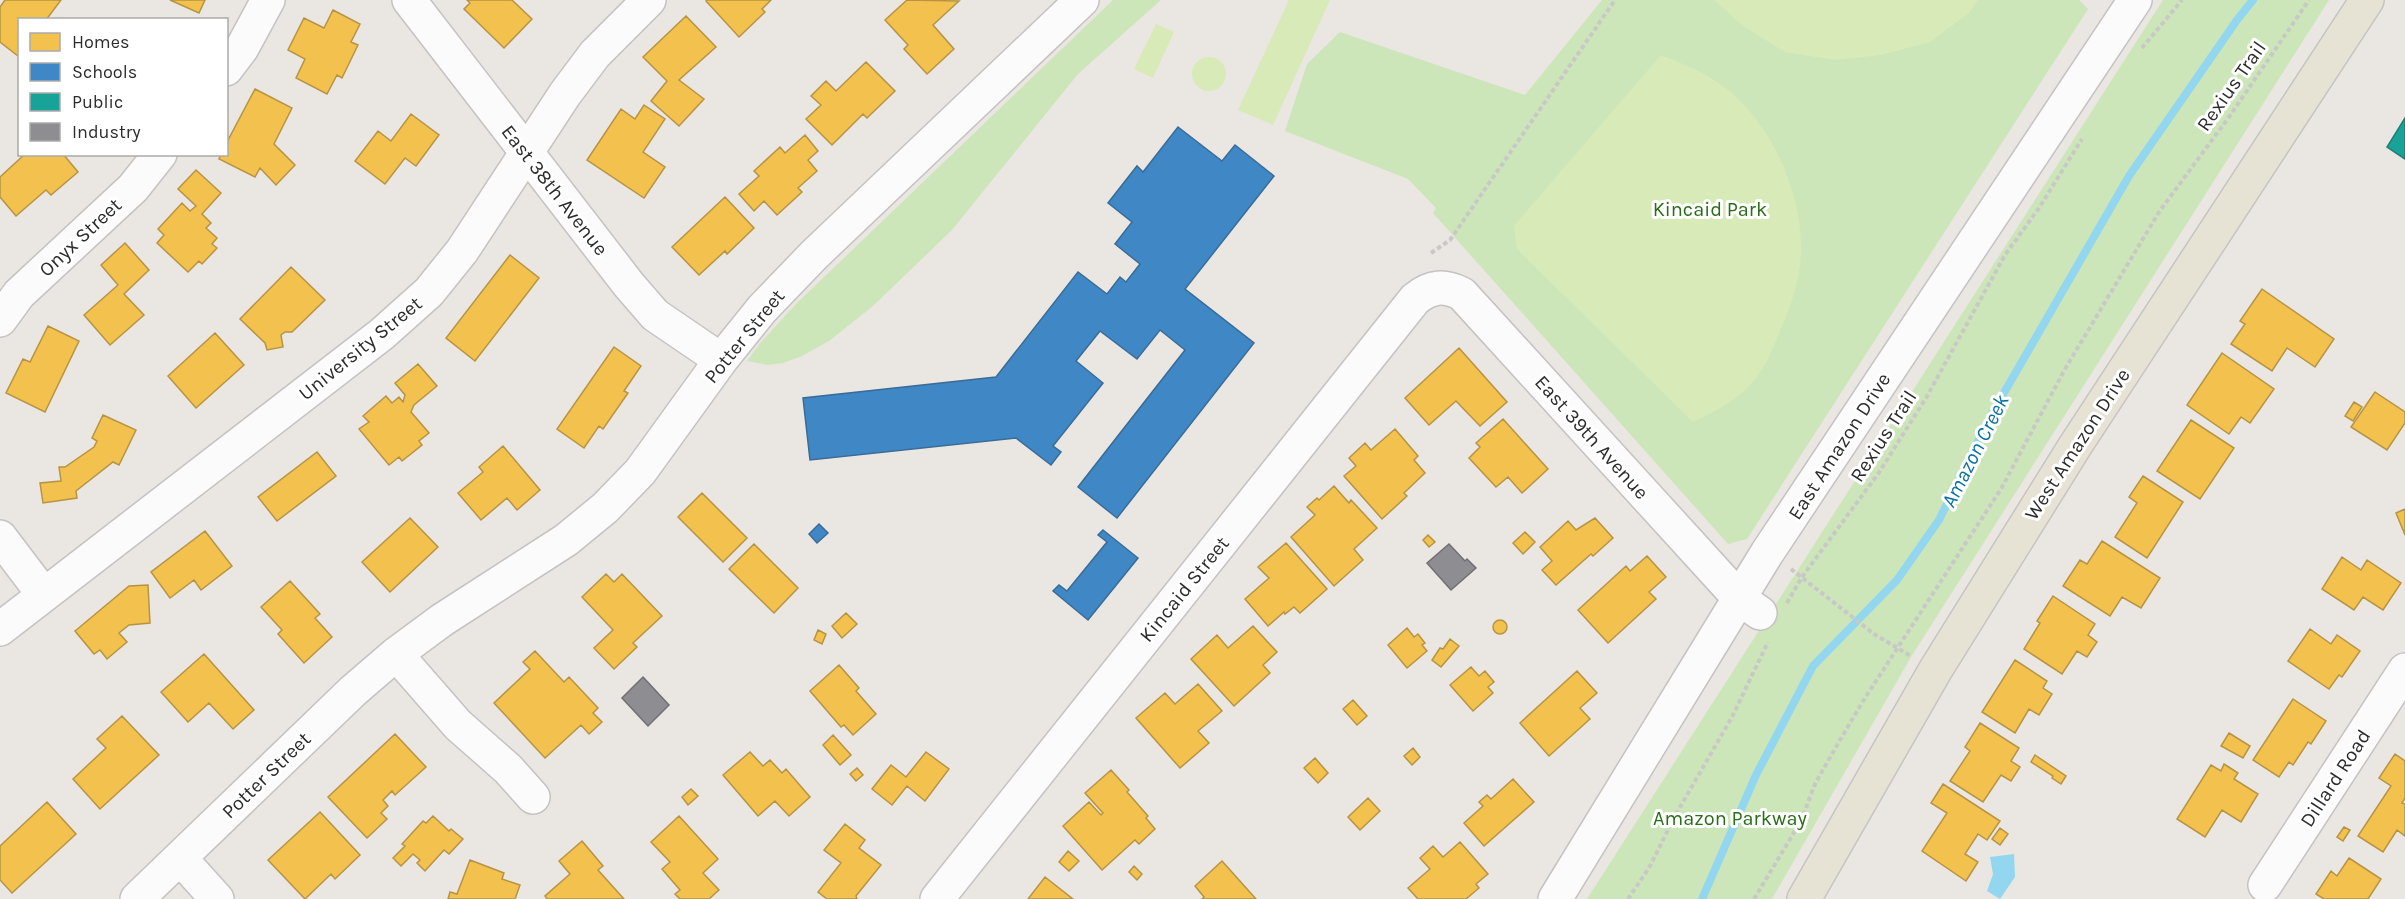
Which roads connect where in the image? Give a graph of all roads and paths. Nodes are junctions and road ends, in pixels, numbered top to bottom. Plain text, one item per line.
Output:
1 (268, 0) edge
2 (409, 0) edge
3 (649, 0) edge
4 (1082, 0) edge
5 (1615, 0) edge
6 (2135, 0) edge
7 (2182, 0) edge
8 (2309, 0) edge
9 (2367, 0) edge
10 (2139, 51) dead end
11 (228, 66) edge
12 (2088, 129) dead end
13 (525, 153) junction
14 (158, 156) edge
15 (1431, 253) dead end
16 (1437, 288) joint
17 (0, 320) edge
18 (721, 360) junction
19 (0, 537) edge
20 (1790, 568) dead end
21 (1802, 577) junction
22 (44, 595) junction
23 (1764, 614) junction
24 (0, 629) edge
25 (1898, 648) junction
26 (396, 654) junction
27 (1911, 657) dead end
28 (2405, 670) edge
29 (533, 796) dead end
30 (180, 858) junction
31 (2265, 885) dead end
32 (137, 899) edge
33 (217, 899) edge
34 (937, 899) edge
35 (1555, 899) edge
36 (1628, 899) edge
37 (1754, 899) edge
38 (1804, 899) edge

1 - 11 street
2 - 13 street, East 38th Avenue
3 - 13 street, University Street
4 - 18 street, Potter Street
5 - 15 path
6 - 23 street, East Amazon Drive
7 - 10 path
8 - 25 path, Rexius Trail
9 - 38 main road, West Amazon Drive
12 - 21 path, Rexius Trail
13 - 18 street, East 38th Avenue
13 - 22 street, University Street
14 - 17 street, Onyx Street
16 - 23 street, East 39th Avenue
16 - 34 street, Kincaid Street
18 - 26 street, Potter Street
19 - 22 street
20 - 21 path
21 - 23 path, Rexius Trail
21 - 25 path
22 - 24 street, University Street
23 - 35 street, East Amazon Drive
23 - 36 path, Rexius Trail
25 - 27 path
25 - 37 path, Rexius Trail
26 - 29 street
26 - 30 street, Potter Street
28 - 31 street, Dillard Road
30 - 32 street, Potter Street
30 - 33 street

